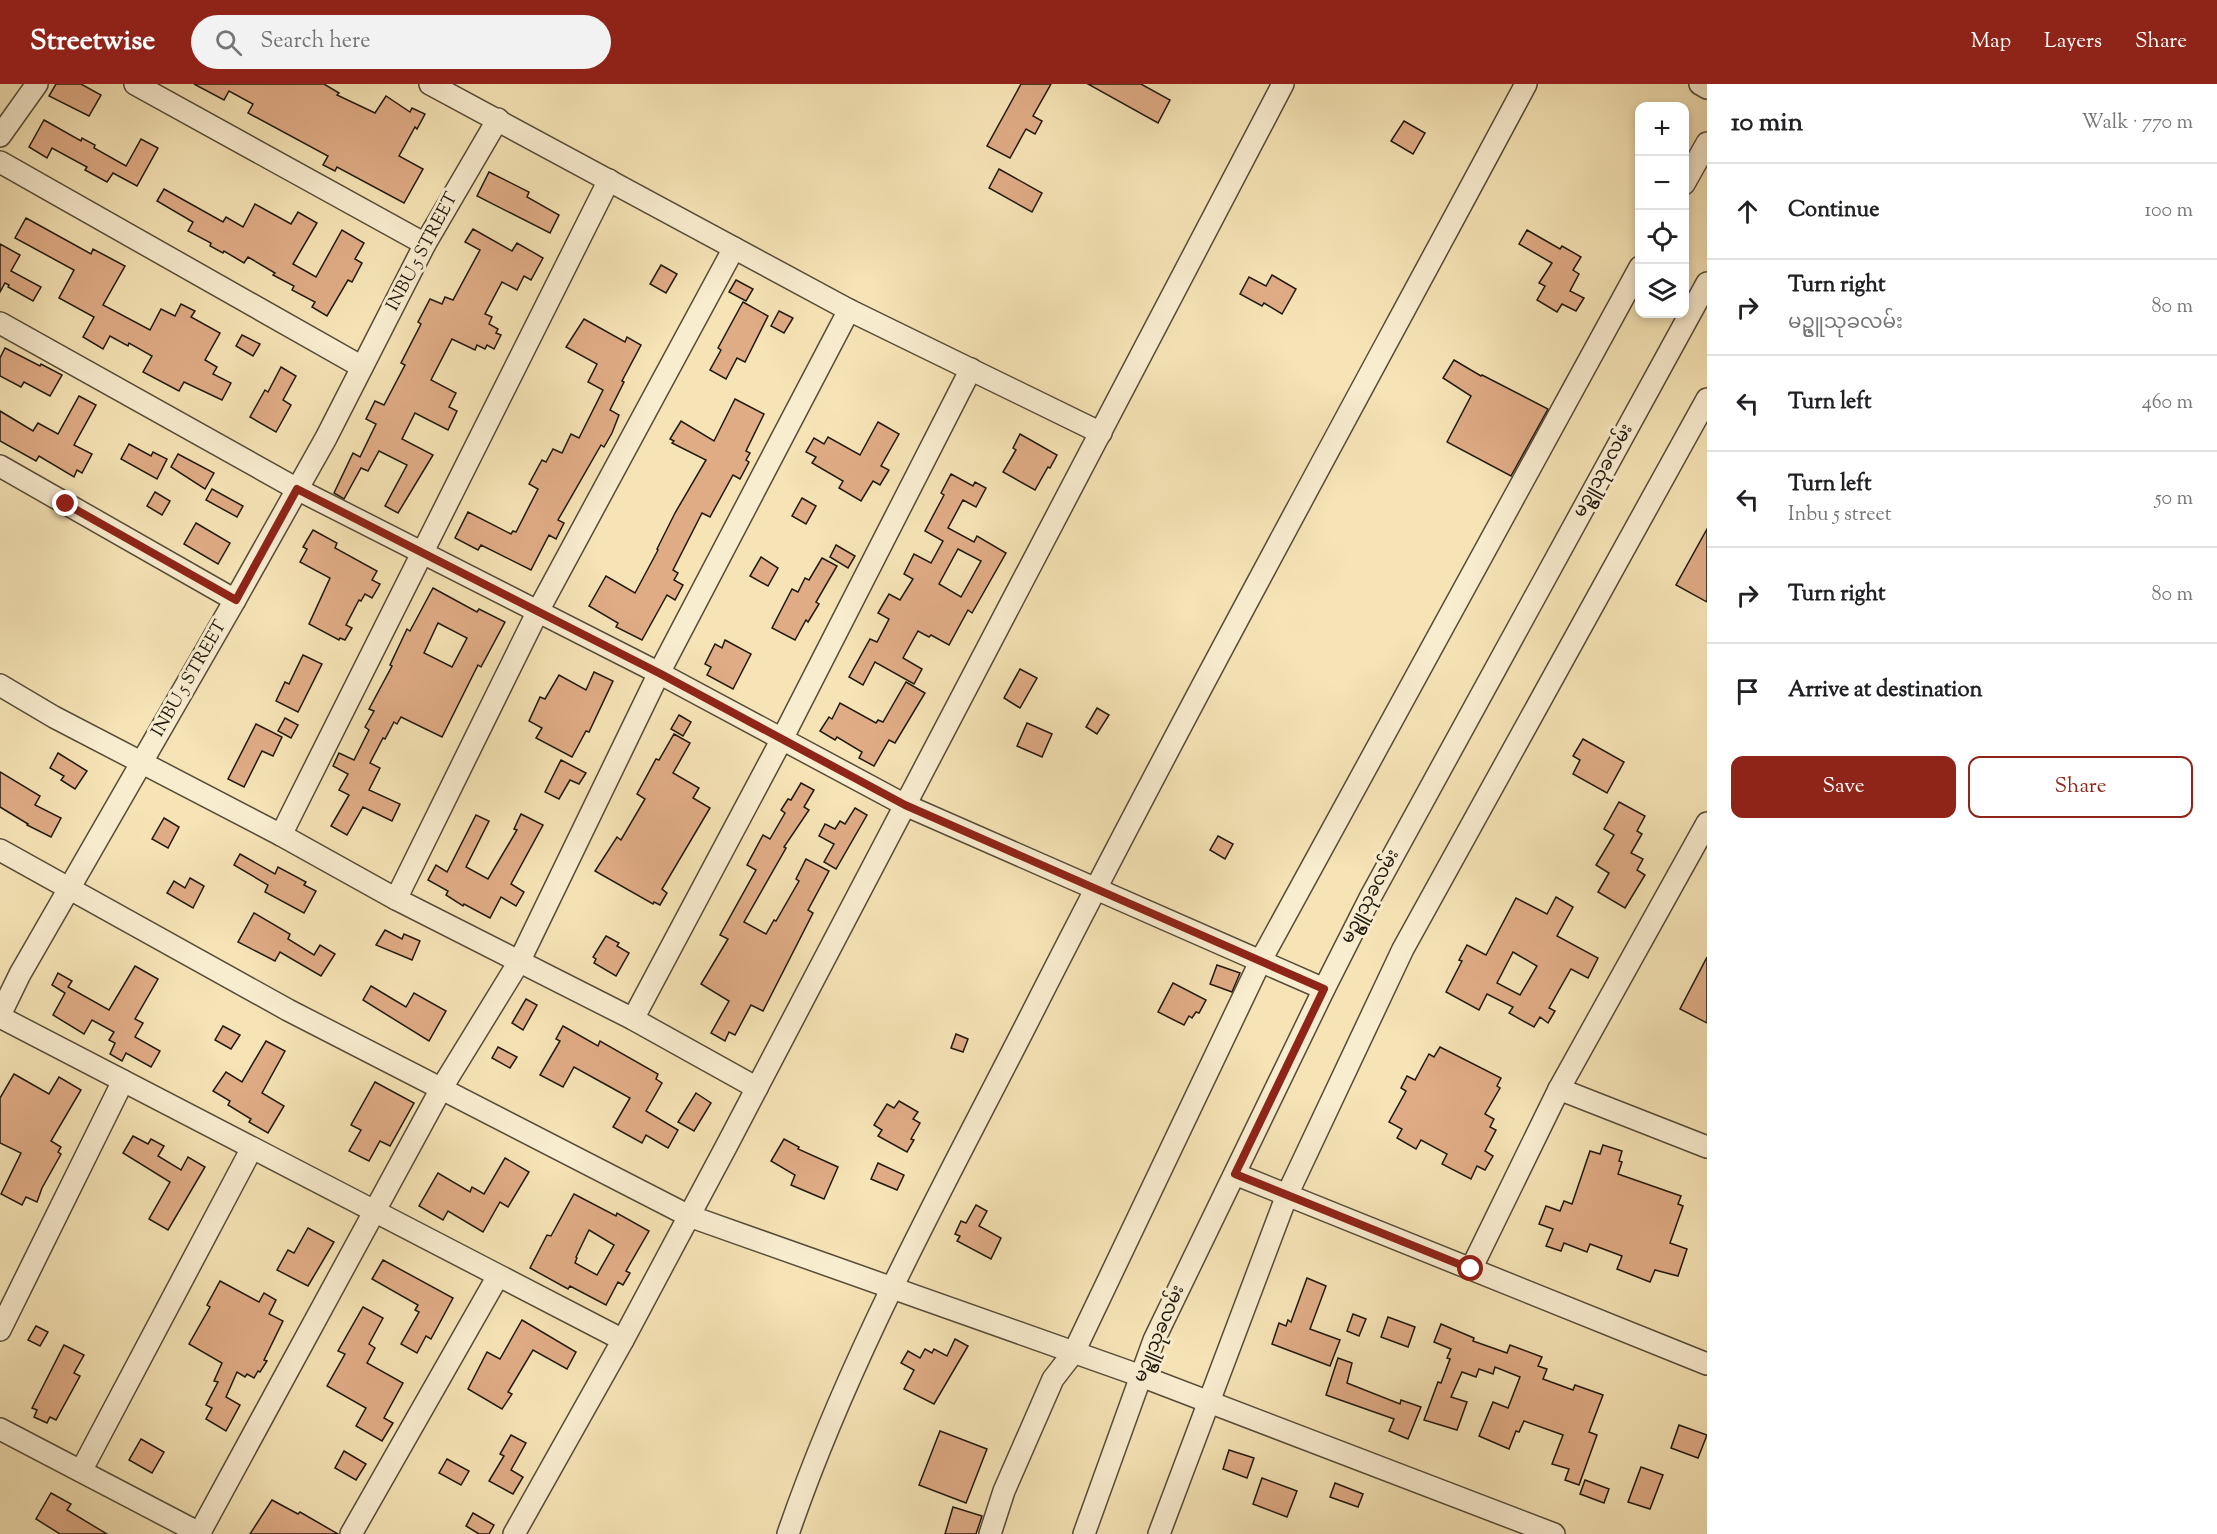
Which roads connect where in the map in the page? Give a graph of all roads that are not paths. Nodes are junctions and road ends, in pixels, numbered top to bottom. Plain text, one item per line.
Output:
1 (37, 84) edge
2 (135, 84) edge
3 (430, 84) edge
4 (1283, 84) edge
5 (1526, 84) edge
6 (1700, 84) edge
7 (1707, 88) edge
8 (498, 119) junction
9 (0, 136) edge
10 (1707, 143) edge
11 (0, 162) edge
12 (1689, 175) edge
13 (609, 180) junction
14 (425, 244) junction
15 (734, 248) junction
16 (1635, 276) edge
17 (1707, 283) edge
18 (849, 310) junction
19 (0, 322) edge
20 (362, 367) junction
21 (971, 369) junction
22 (1707, 399) edge
23 (1101, 433) junction
24 (0, 466) edge
25 (297, 489) junction
26 (422, 551) junction
27 (236, 600) junction
28 (538, 611) junction
29 (659, 673) junction
30 (0, 685) edge
31 (782, 739) junction
32 (143, 762) junction
33 (905, 805) junction
34 (1707, 823) edge
35 (281, 835) junction
36 (0, 850) edge
37 (70, 888) junction
38 (1094, 890) junction
39 (396, 899) junction
40 (1261, 960) junction
41 (519, 962) junction
42 (1324, 989) junction
43 (0, 1016) edge
44 (633, 1020) junction
45 (123, 1081) junction
46 (757, 1088) junction
47 (441, 1089) junction
48 (1559, 1089) junction
49 (1707, 1147) edge
50 (252, 1148) junction
51 (1235, 1174) junction
52 (1287, 1195) junction
53 (374, 1212) junction
54 (689, 1216) junction
55 (1471, 1269) junction
56 (498, 1276) junction
57 (892, 1288) junction
58 (0, 1330) edge
59 (623, 1340) junction
60 (1074, 1352) junction
61 (1707, 1364) edge
62 (1141, 1376) junction
63 (1209, 1402) junction
64 (0, 1429) edge
65 (81, 1471) junction
66 (199, 1534) edge
67 (351, 1534) edge
68 (514, 1534) edge
69 (788, 1534) edge
70 (990, 1534) edge
71 (1084, 1534) edge
72 (1159, 1534) edge
73 (1554, 1534) edge

1 - 9 street
2 - 14 street
3 - 8 street
4 - 23 street
5 - 38 street
6 - 7 street
8 - 13 street
8 - 14 street, INBU 5 STREET
10 - 12 street
11 - 20 street
13 - 15 street
13 - 26 street
14 - 20 street, INBU 5 STREET
15 - 18 street
15 - 28 street
16 - 40 street
17 - 42 street, မဥ္ဇူသုခလမ်း
18 - 21 street
18 - 29 street
19 - 25 street
20 - 25 street, INBU 5 STREET
21 - 23 street
21 - 31 street
22 - 52 street
23 - 33 street
24 - 27 street
25 - 26 street
25 - 27 street, INBU 5 STREET
26 - 28 street
26 - 35 street
27 - 32 street, INBU 5 STREET
28 - 29 street
28 - 39 street
29 - 31 street
29 - 41 street
30 - 32 street
31 - 33 street
31 - 44 street
32 - 35 street
32 - 37 street, INBU 5 STREET
33 - 38 street
33 - 46 street
34 - 48 street
35 - 39 street
36 - 37 street
37 - 43 street, INBU 5 STREET
37 - 47 street
38 - 40 street
38 - 57 street
39 - 41 street
40 - 42 street
40 - 60 street
41 - 44 street
41 - 47 street
42 - 51 street, မဥ္ဇူသုခလမ်း
43 - 45 street
44 - 46 street
45 - 50 street
45 - 58 street
46 - 54 street
47 - 53 street
47 - 54 street
48 - 49 street
48 - 55 street
50 - 53 street
50 - 65 street
51 - 52 street
51 - 62 street, မဥ္ဇူသုခလမ်း
52 - 55 street
52 - 63 street
53 - 56 street
53 - 66 street
54 - 57 street
54 - 59 street
55 - 61 street
56 - 59 street
56 - 67 street
57 - 60 street
57 - 69 street
59 - 68 street
60 - 62 street
60 - 70 street
62 - 63 street
62 - 71 street, မဥ္ဇူသုခလမ်း
63 - 72 street
63 - 73 street
64 - 65 street
65 - 66 street

